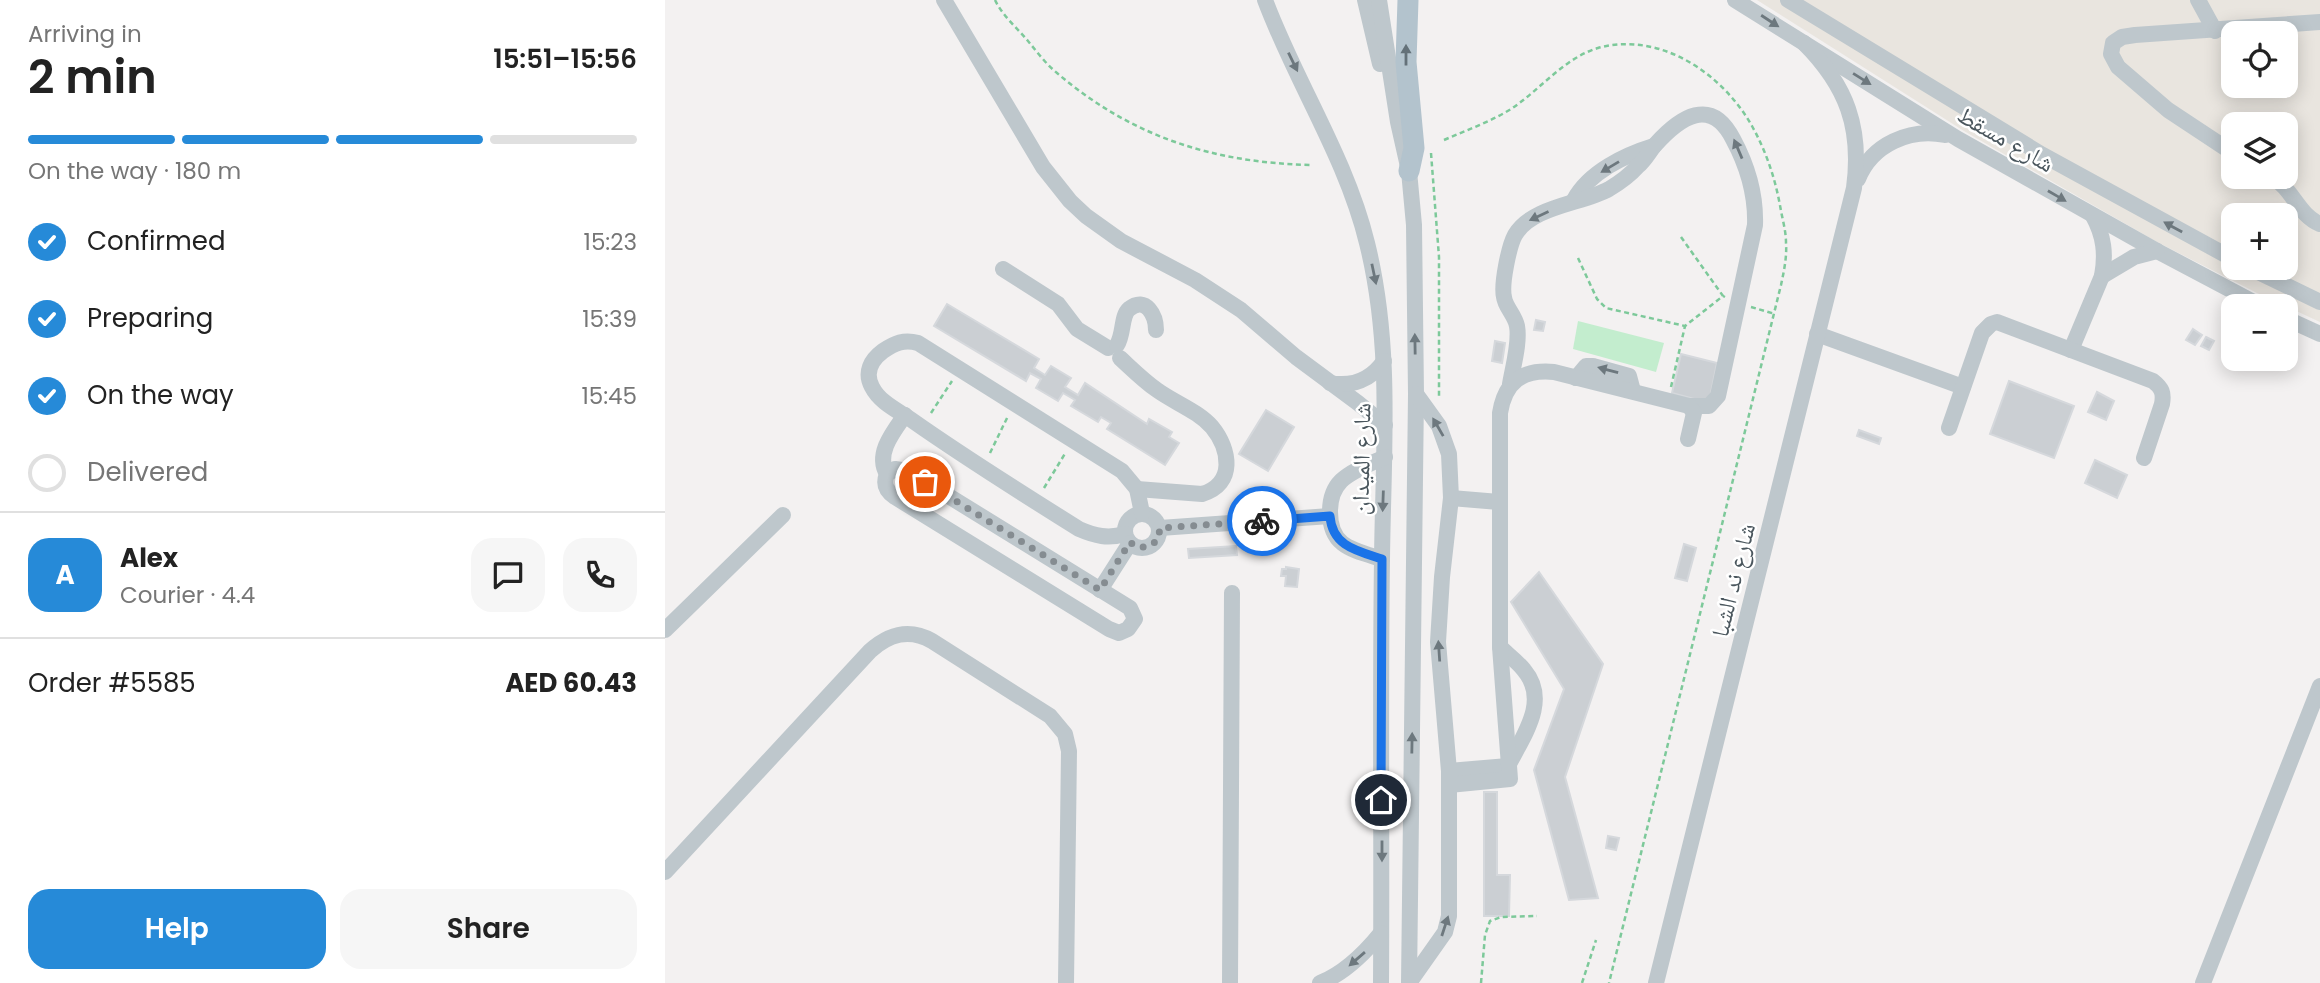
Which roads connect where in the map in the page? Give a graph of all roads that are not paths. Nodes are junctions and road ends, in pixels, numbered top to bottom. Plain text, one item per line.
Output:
1 (944, 0) edge
2 (1265, 0) edge
3 (1365, 0) edge
4 (1379, 0) edge
5 (1408, 0) edge
6 (1735, 0) edge
7 (1788, 0) edge
8 (2197, 0) edge
9 (2320, 22) edge
10 (2215, 31) junction
11 (1804, 43) junction
12 (1398, 122) junction
13 (1958, 139) junction
14 (2221, 145) edge
15 (1409, 171) junction
16 (1854, 188) junction
17 (2288, 189) edge
18 (2093, 216) junction
19 (2320, 224) edge
20 (2157, 251) junction
21 (2221, 252) edge
22 (1003, 270) dead end
23 (2102, 276) junction
24 (2275, 280) edge
25 (2238, 294) edge
26 (2320, 302) edge
27 (2298, 324) edge
28 (1156, 330) dead end
29 (1817, 334) junction
30 (2320, 334) edge
31 (1115, 350) junction
32 (2071, 350) junction
33 (1384, 361) junction
34 (1330, 383) junction
35 (1510, 384) junction
36 (1963, 387) junction
37 (1416, 394) junction
38 (1689, 406) junction
39 (905, 415) junction
40 (1385, 425) junction
41 (1949, 428) dead end
42 (1688, 439) dead end
43 (1385, 457) junction
44 (2144, 458) dead end
45 (887, 474) junction
46 (1137, 489) junction
47 (1451, 498) junction
48 (1499, 502) junction
49 (1142, 513) junction
50 (783, 515) dead end
51 (1330, 516) junction
52 (1160, 528) junction
53 (1002, 530) junction
54 (1127, 538) junction
55 (986, 554) junction
56 (1382, 559) junction
57 (1100, 590) junction
58 (1232, 593) dead end
59 (665, 630) edge
60 (1500, 646) junction
61 (1530, 678) junction
62 (1502, 683) junction
63 (2320, 686) edge
64 (1533, 716) junction
65 (1505, 718) junction
66 (1509, 773) junction
67 (1449, 778) junction
68 (665, 872) edge
69 (1381, 933) junction
70 (1327, 982) edge
71 (1066, 983) edge
72 (1230, 983) edge
73 (1381, 983) edge
74 (1409, 983) edge
75 (1656, 983) edge
76 (2203, 983) edge

1 - 34 street
2 -> 33 street, شارع الميدان
3 - 12 street
4 - 12 street
15 -> 5 main road
6 -> 11 street, شارع مسقط
21 -> 7 street, شارع مسقط
8 - 10 street
9 - 10 street
10 - 14 street
11 -> 13 street, شارع مسقط
11 - 16 street, شارع ند الشبا
12 - 15 street
13 - 16 street, شارع ند الشبا
13 -> 18 street, شارع مسقط
37 -> 15 street
16 - 29 street, شارع ند الشبا
17 - 19 street
18 - 20 street, شارع مسقط
18 - 23 street
20 - 23 street
20 - 25 street, شارع مسقط
22 - 31 street
23 - 32 street
24 - 26 street
27 - 30 street
28 - 31 street
29 - 36 street
29 - 75 street, شارع ند الشبا
31 - 46 street
32 - 36 street
32 - 44 street
33 - 34 street
33 - 40 street, شارع الميدان
34 - 40 street
35 - 38 street
38 -> 35 street
35 - 48 street
36 - 41 street
47 -> 37 street
74 -> 37 street
38 - 42 street
39 - 45 street
39 - 46 street
39 - 54 street
40 - 43 street, شارع الميدان
43 - 51 street
43 -> 56 street, شارع الميدان
45 - 53 street
45 - 55 street
46 - 49 street
47 - 48 street
67 -> 47 street
48 - 60 street
49 - 52 street
49 - 54 street
50 - 59 street
51 - 52 street
51 - 56 street
52 - 54 street
53 - 55 street
53 - 57 street
54 - 57 street
55 - 57 street
56 -> 69 street, شارع الميدان
58 - 72 street
60 - 61 street
60 - 62 street
61 - 62 street
61 - 64 street
62 - 65 street
63 - 76 street
64 - 65 street
64 - 66 street
65 - 66 street
66 - 67 street
74 -> 67 street
68 - 71 street
69 -> 70 street
69 - 73 street, شارع الميدان

